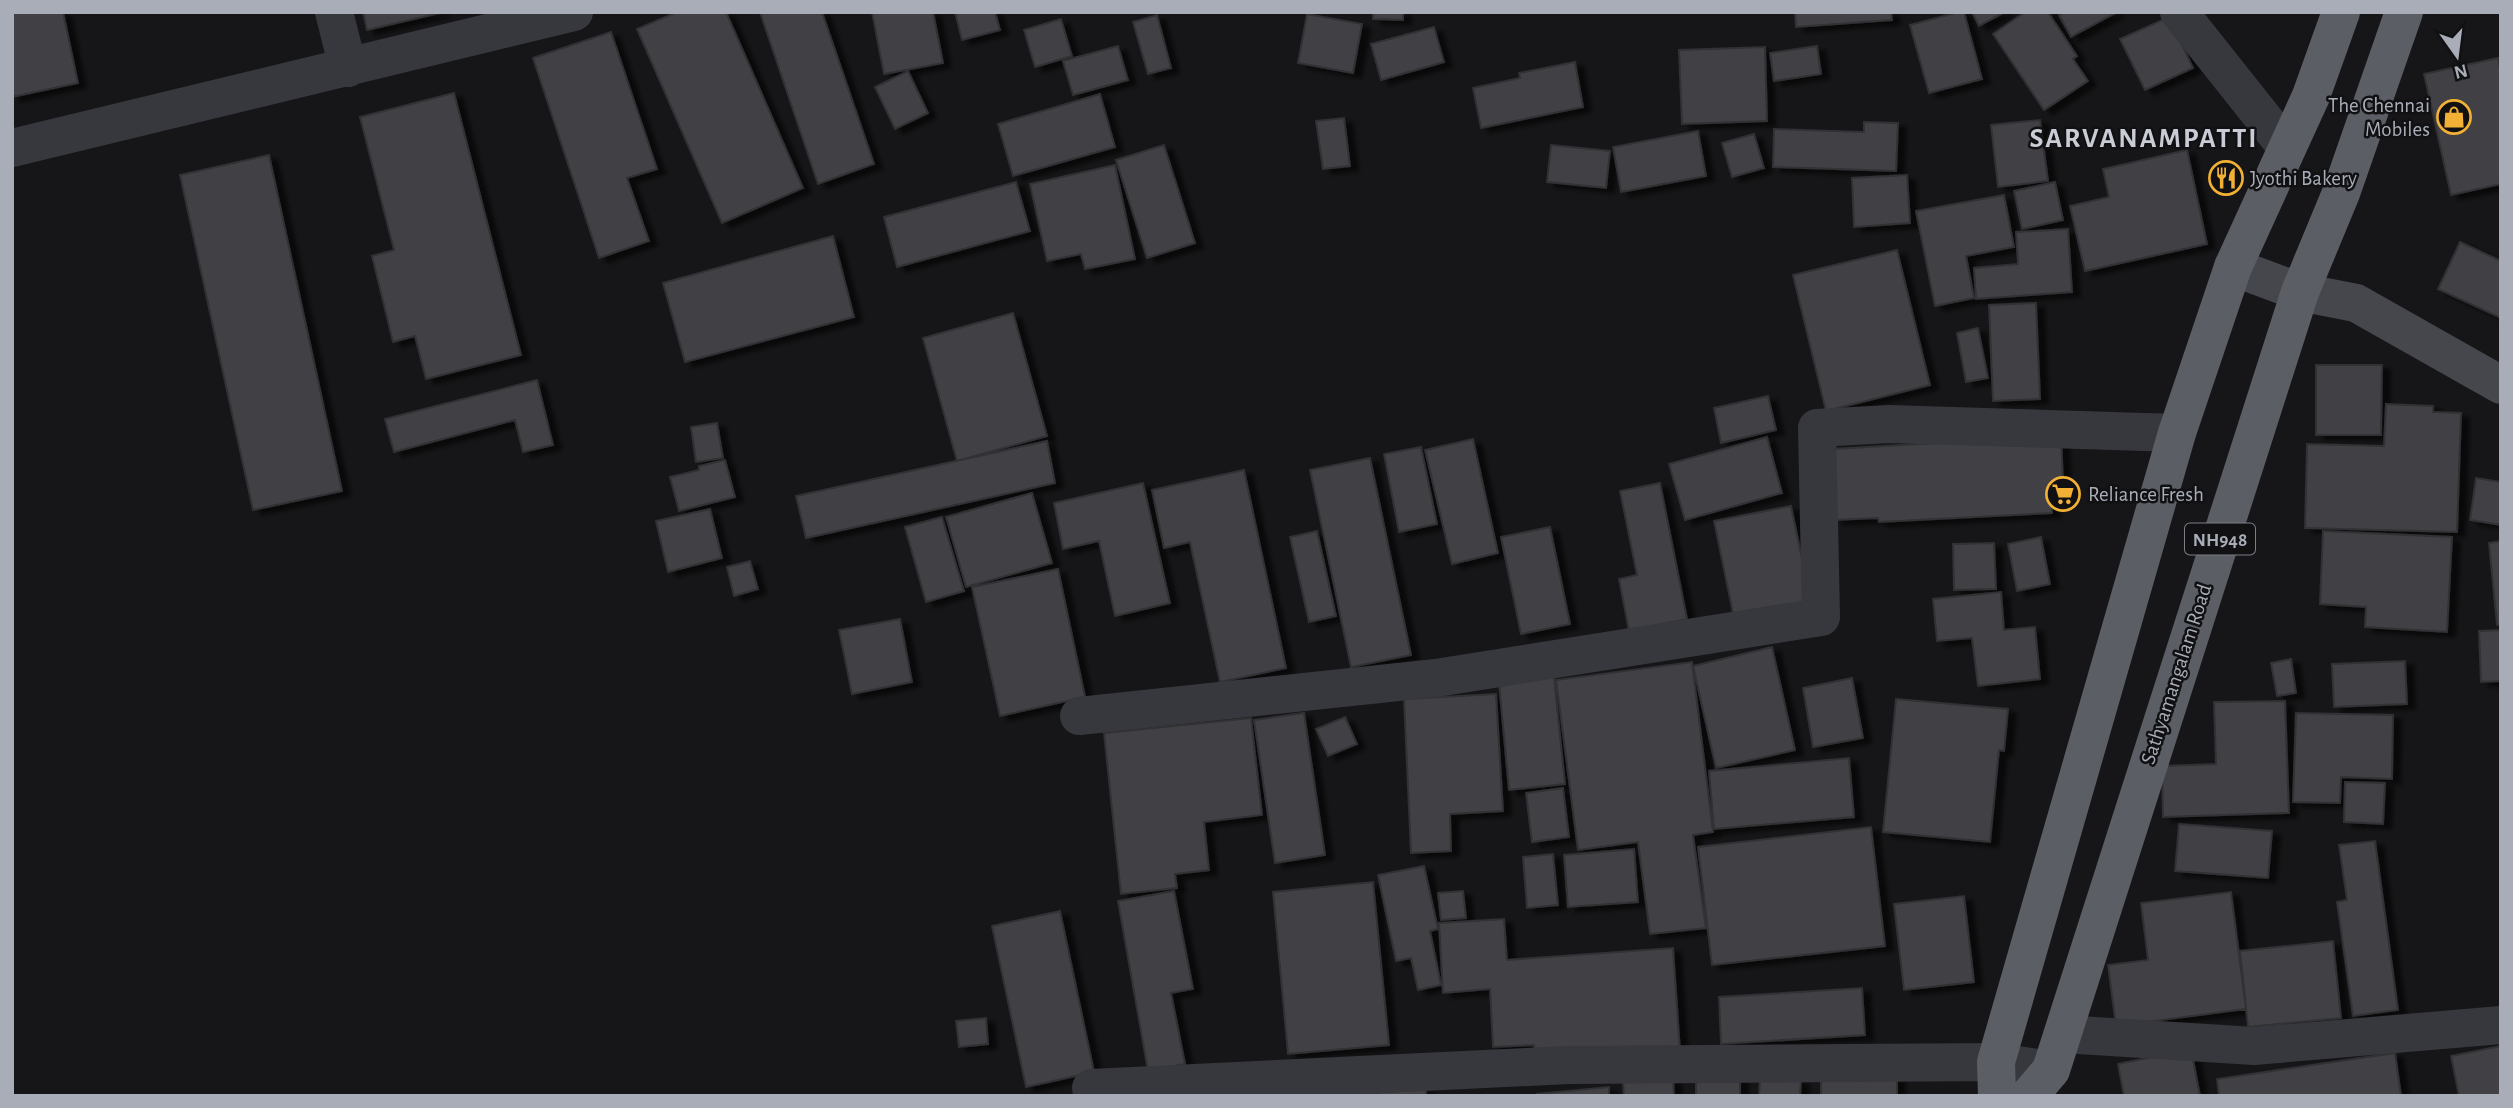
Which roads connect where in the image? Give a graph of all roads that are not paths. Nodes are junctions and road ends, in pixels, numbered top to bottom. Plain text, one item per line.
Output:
1 (334, 12) edge
2 (574, 12) edge
3 (2179, 12) edge
4 (2341, 12) edge
5 (2404, 12) edge
6 (348, 68) junction
7 (2287, 148) junction
8 (12, 149) edge
9 (2233, 267) junction
10 (2300, 292) junction
11 (2501, 385) edge
12 (2177, 433) junction
13 (1079, 716) dead end
14 (2501, 1025) edge
15 (2063, 1034) junction
16 (1996, 1079) edge
17 (2040, 1083) edge
18 (1091, 1088) dead end

1 - 6 street
2 - 6 street
3 - 7 street
4 - 7 highway
5 - 10 highway, Sathyamangalam Road / NH948
6 - 8 street
7 - 9 highway
9 - 10 main road
9 - 12 highway
10 - 11 main road
10 - 15 highway, Sathyamangalam Road / NH948
12 - 13 street
12 - 16 highway
14 - 15 street
15 - 17 highway, Sathyamangalam Road / NH948
16 - 17 street
16 - 18 street

